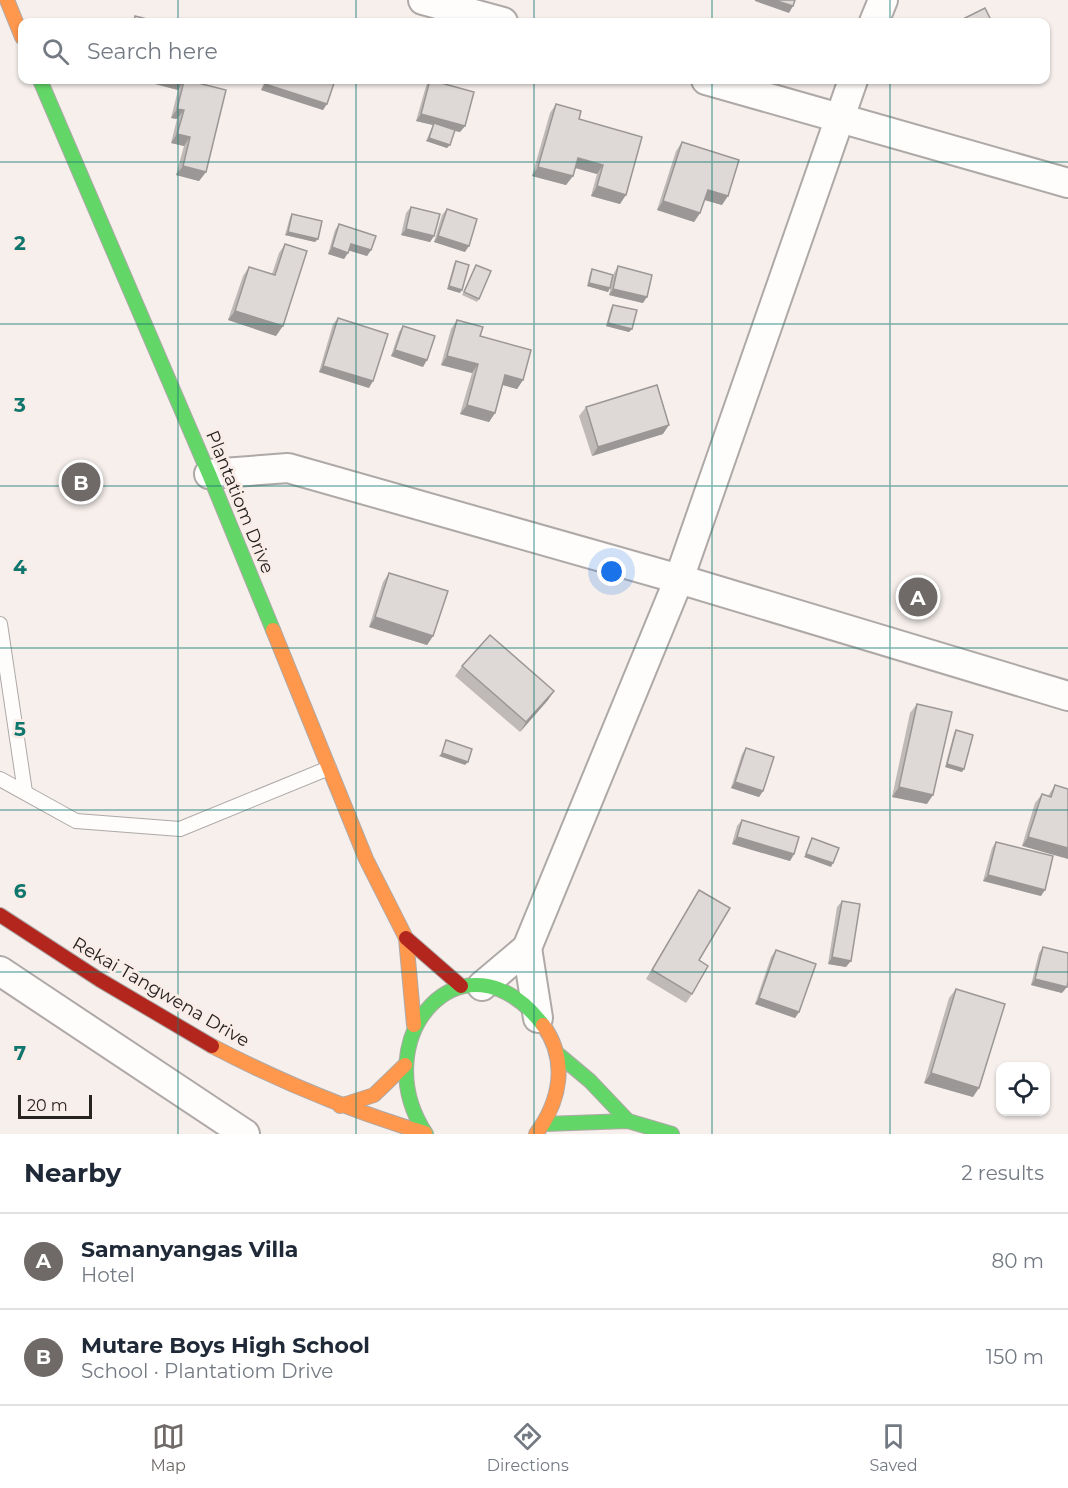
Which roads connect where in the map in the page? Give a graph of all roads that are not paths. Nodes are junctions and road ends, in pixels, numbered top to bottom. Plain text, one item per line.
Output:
1 (7, 0) edge
2 (423, 0) edge
3 (883, 0) edge
4 (488, 18) edge
5 (876, 18) edge
6 (18, 27) edge
7 (42, 84) edge
8 (720, 84) edge
9 (851, 84) edge
10 (839, 117) junction
11 (1068, 183) edge
12 (209, 474) junction
13 (679, 579) junction
14 (0, 624) edge
15 (1068, 696) edge
16 (329, 768) junction
17 (0, 779) edge
18 (25, 792) junction
19 (0, 915) edge
20 (406, 938) junction
21 (527, 948) junction
22 (0, 971) edge
23 (471, 986) junction
24 (538, 1018) junction
25 (414, 1025) junction
26 (559, 1055) junction
27 (405, 1065) junction
28 (340, 1106) junction
29 (628, 1121) junction
30 (540, 1129) edge
31 (245, 1134) edge
32 (426, 1134) edge
33 (672, 1134) edge

1 - 6 street
2 - 4 street
3 - 5 street
7 - 12 street, Plantatiom Drive
8 - 10 street
9 - 10 street
10 - 11 street
10 - 13 street
12 - 13 street
12 - 16 street, Plantatiom Drive
13 - 15 street
13 - 21 street
14 - 18 lane
16 - 18 lane
16 - 20 street, Plantatiom Drive
17 - 18 lane
19 - 28 street, Rekai Tangwena Drive
20 - 23 street
20 - 25 street
21 - 23 street
21 - 24 street
22 - 31 street
23 - 24 street
23 - 25 street
24 - 26 street
25 - 27 street
26 - 29 street
26 - 30 street
27 - 28 street
27 - 32 street
28 - 32 street, Rekai Tangwena Drive
29 - 30 street
29 - 33 street

